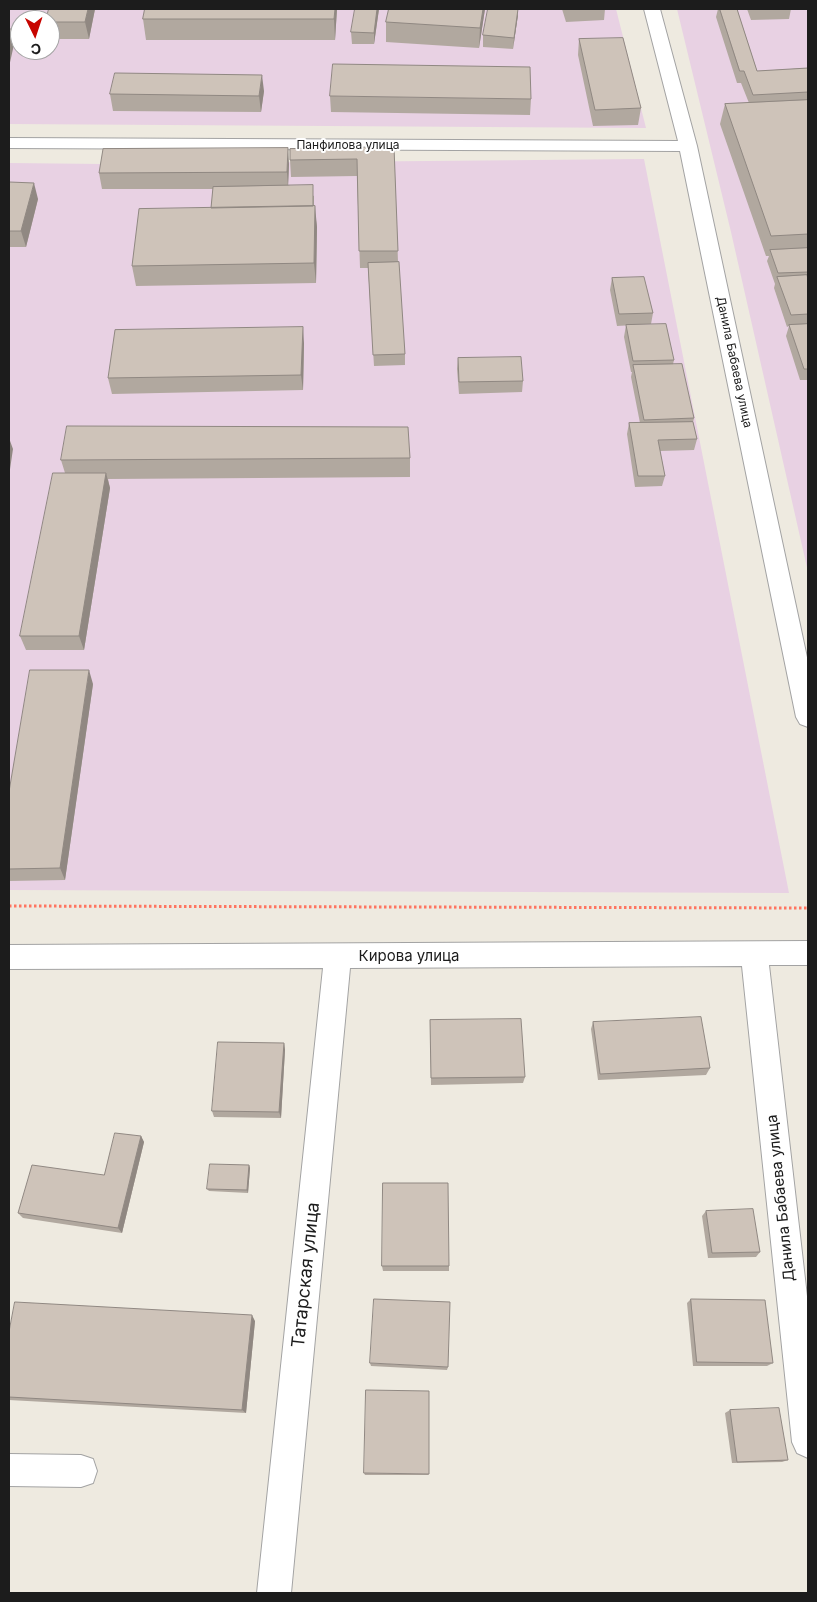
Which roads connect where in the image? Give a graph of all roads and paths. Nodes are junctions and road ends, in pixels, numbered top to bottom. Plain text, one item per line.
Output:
1 (652, 9) edge
2 (9, 143) edge
3 (688, 146) junction
4 (808, 717) edge
5 (9, 906) edge
6 (808, 908) edge
7 (754, 953) junction
8 (808, 953) edge
9 (338, 956) junction
10 (9, 957) edge
11 (808, 1442) edge
12 (9, 1470) edge
13 (81, 1471) dead end
14 (274, 1593) edge

1 - 3 street, Данила Бабаева улица
2 - 3 street, Панфилова улица
3 - 4 street, Данила Бабаева улица
5 - 6 path
7 - 8 street, Кирова улица
7 - 9 street, Кирова улица
7 - 11 street, Данила Бабаева улица
9 - 10 street, Кирова улица
9 - 14 street, Татарская улица
12 - 13 street

